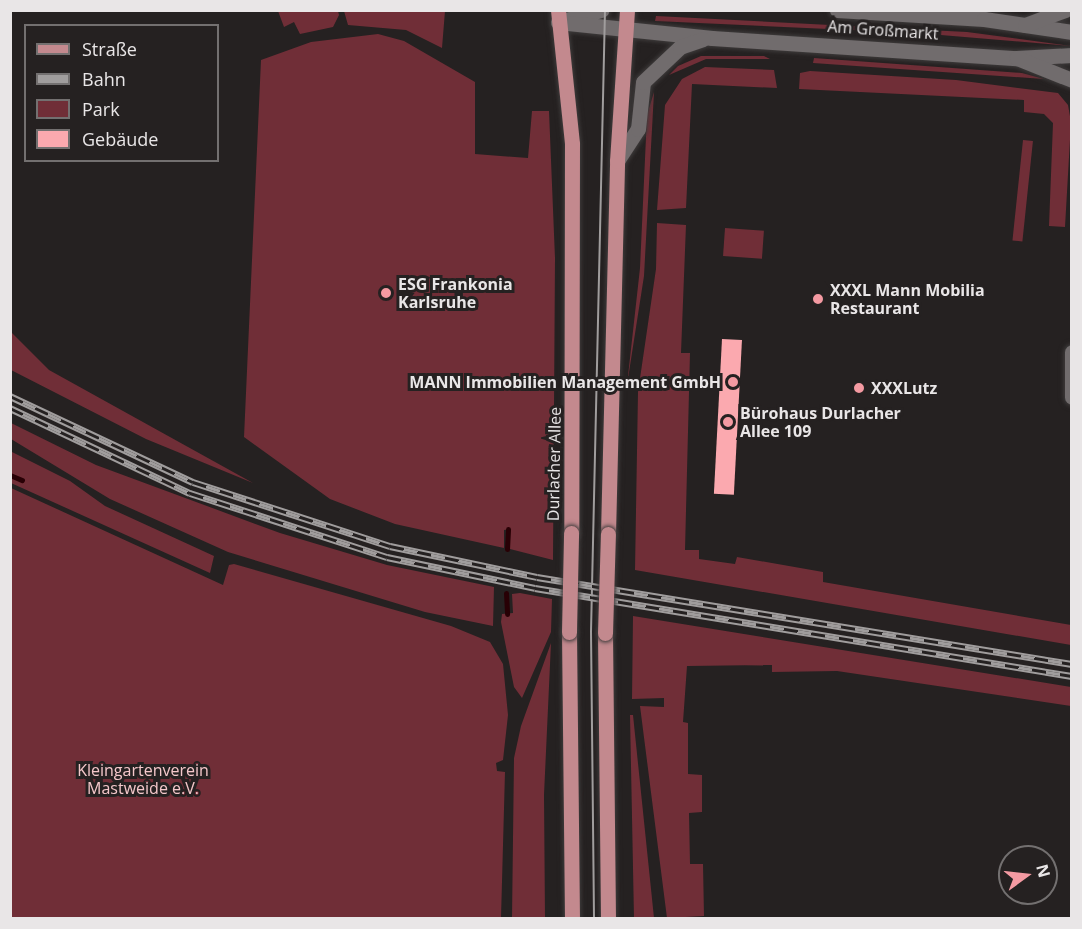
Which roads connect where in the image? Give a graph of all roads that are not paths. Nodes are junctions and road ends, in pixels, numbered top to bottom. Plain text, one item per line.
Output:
1 (602, 10) edge
2 (627, 10) edge
3 (837, 10) edge
4 (1065, 10) edge
5 (558, 16) edge
6 (1017, 27) junction
7 (626, 29) junction
8 (1071, 32) edge
9 (712, 38) junction
10 (1071, 55) edge
11 (1016, 57) junction
12 (1071, 80) edge
13 (617, 161) junction
14 (1071, 352) edge
15 (1071, 397) edge
16 (572, 918) edge
17 (608, 918) edge

1 - 5 main road
2 - 7 main road
3 - 6 main road, Am Großmarkt
4 - 6 main road
5 - 7 main road, Am Großmarkt
5 - 16 main road, Durlacher Allee, bridge
6 - 8 main road, Am Großmarkt
7 - 9 main road, Am Großmarkt
7 - 13 main road
9 - 11 main road, Am Großmarkt
9 - 13 main road
10 - 11 main road, Am Großmarkt
11 - 12 main road
13 - 17 main road, bridge
14 - 15 main road

